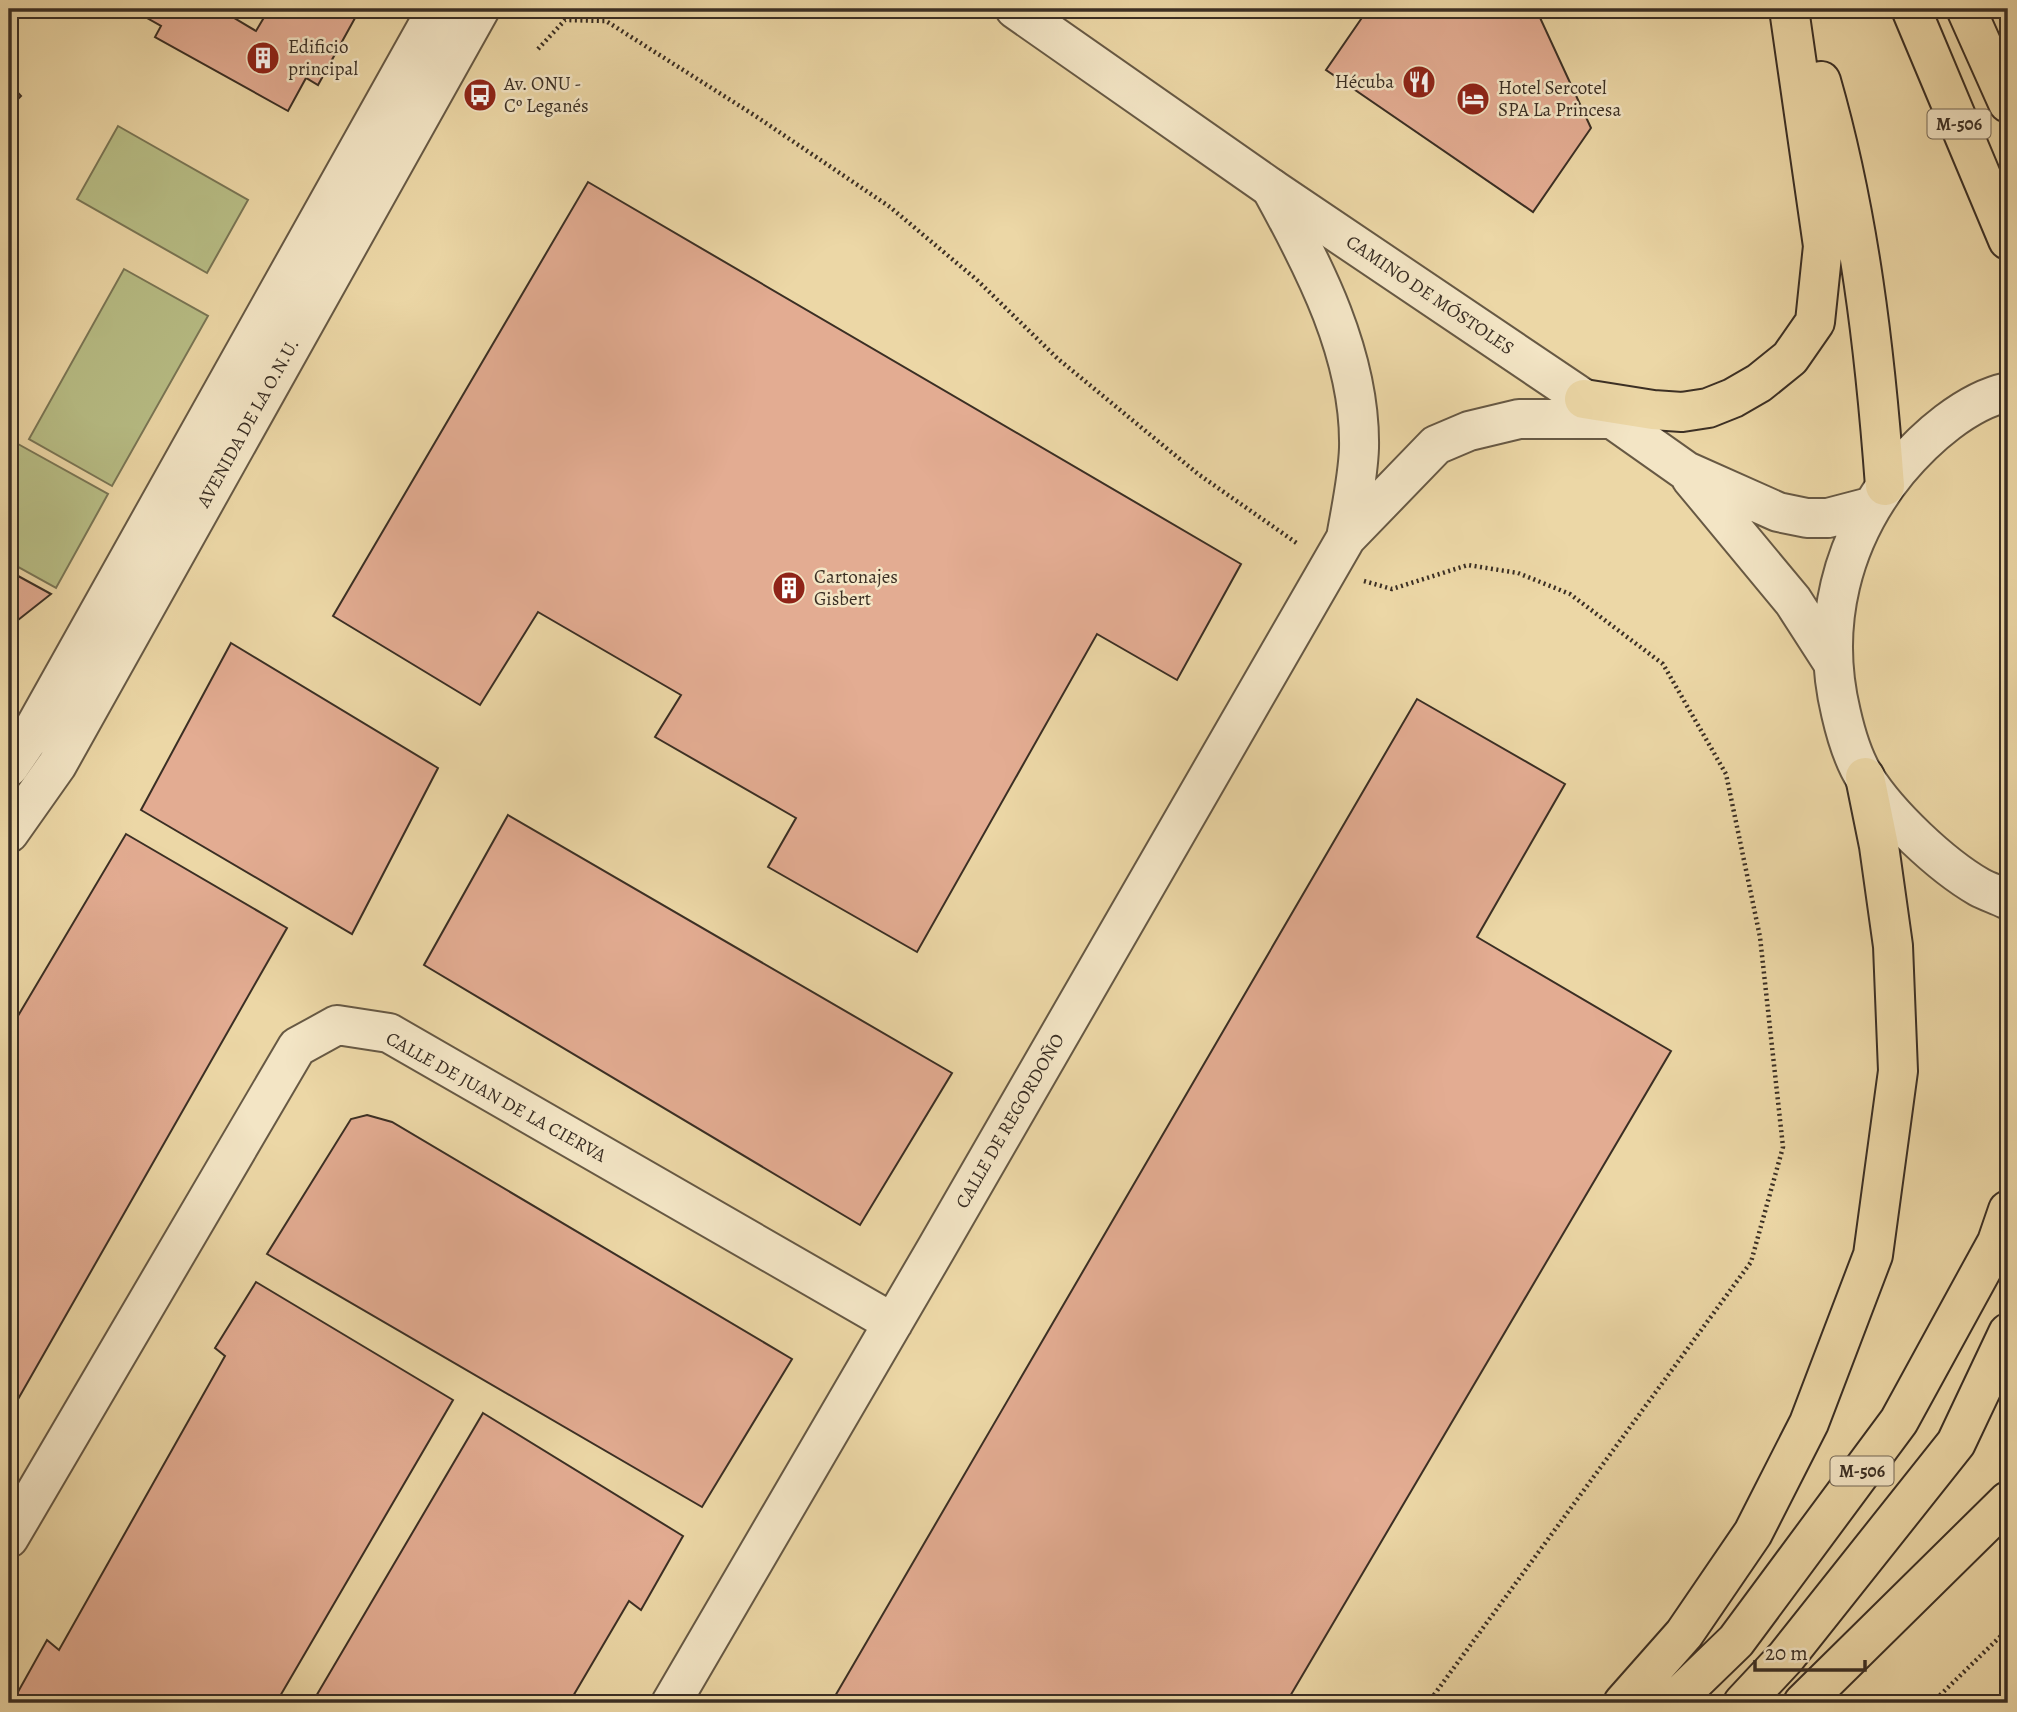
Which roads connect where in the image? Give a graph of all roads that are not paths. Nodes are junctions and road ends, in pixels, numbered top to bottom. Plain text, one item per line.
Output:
1 (437, 9) edge
2 (480, 9) edge
3 (1015, 9) edge
4 (1789, 9) edge
5 (1801, 9) edge
6 (1910, 9) edge
7 (1966, 9) edge
8 (2008, 103) edge
9 (1271, 188) junction
10 (2008, 240) edge
11 (2008, 392) edge
12 (1598, 409) junction
13 (1686, 471) junction
14 (1877, 497) junction
15 (1337, 552) junction
16 (1831, 660) junction
17 (9, 767) edge
18 (1865, 777) junction
19 (9, 833) edge
20 (2008, 900) edge
21 (2008, 1210) edge
22 (893, 1323) junction
23 (2008, 1333) edge
24 (2008, 1501) edge
25 (9, 1538) edge
26 (671, 1703) edge
27 (1623, 1703) edge
28 (1672, 1703) edge
29 (1743, 1703) edge
30 (1803, 1703) edge

1 - 17 street, AVENIDA DE LA O.N.U.
2 - 19 street, AVENIDA DE LA O.N.U.
3 - 9 street, CAMINO DE MÓSTOLES
4 - 12 highway
5 - 14 highway
6 - 10 highway, M-506
7 - 8 highway, M-506
9 - 12 street, CAMINO DE MÓSTOLES
9 - 15 street
11 - 14 street
12 - 13 street, CAMINO DE MÓSTOLES
12 - 15 street
13 - 14 street, CAMINO DE MÓSTOLES
13 - 16 street
14 - 16 street
15 - 22 street, CALLE DE REGORDOÑO
16 - 18 street
18 - 20 street
18 - 27 highway
21 - 28 highway, M-506
22 - 25 street, CALLE DE JUAN DE LA CIERVA
22 - 26 street, CALLE DE REGORDOÑO
23 - 29 highway, M-506
24 - 30 highway

